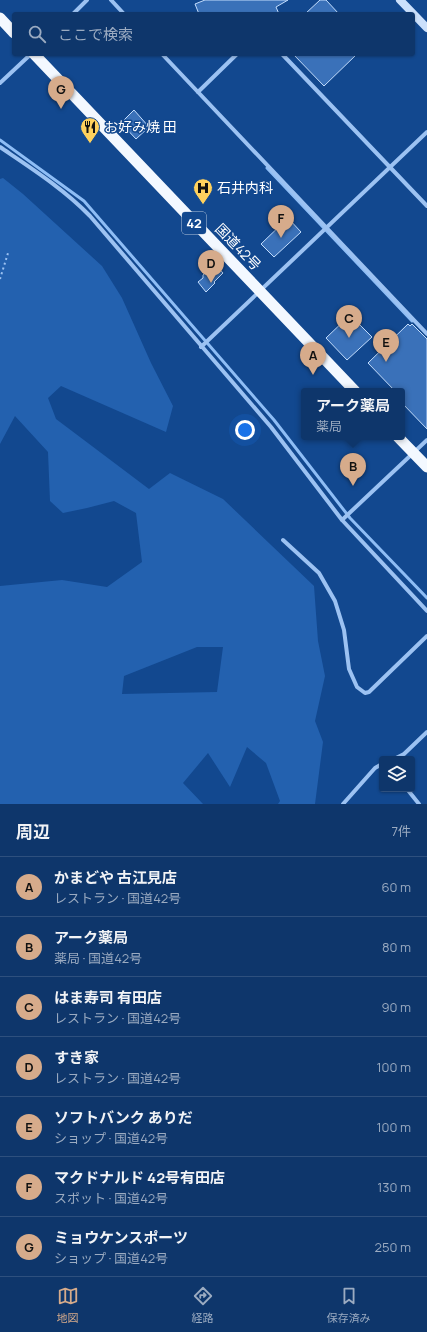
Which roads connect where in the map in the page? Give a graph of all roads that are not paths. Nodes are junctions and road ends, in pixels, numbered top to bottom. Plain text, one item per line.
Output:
1 (87, 0) edge
2 (111, 0) edge
3 (400, 0) edge
4 (75, 12) edge
5 (122, 12) edge
6 (412, 12) edge
7 (415, 16) edge
8 (0, 18) edge
9 (427, 28) edge
10 (12, 31) edge
11 (31, 56) edge
12 (35, 56) edge
13 (164, 56) edge
14 (235, 56) edge
15 (284, 56) edge
16 (0, 83) edge
17 (198, 92) junction
18 (427, 132) edge
19 (0, 147) edge
20 (391, 168) junction
21 (427, 206) edge
22 (326, 228) junction
23 (259, 291) junction
24 (427, 334) edge
25 (202, 347) junction
26 (352, 388) edge
27 (401, 440) edge
28 (427, 440) edge
29 (413, 452) junction
30 (427, 467) edge
31 (342, 520) junction
32 (283, 540) dead end
33 (427, 611) edge
34 (427, 636) edge
35 (427, 732) edge
36 (400, 756) edge
37 (379, 766) edge
38 (409, 792) edge
39 (343, 804) edge
40 (419, 804) edge

1 - 4 street
2 - 5 street
3 - 6 main road
7 - 9 main road
8 - 10 highway
11 - 16 street
12 - 23 highway, 国道42号 / 42
13 - 17 street
14 - 17 street
15 - 20 street
17 - 22 street
18 - 20 street
19 - 25 street
20 - 21 street
20 - 22 street
22 - 23 street
22 - 24 street
23 - 25 street
23 - 26 highway, 国道42号 / 42
25 - 31 street
27 - 29 highway
28 - 29 street
29 - 30 highway
29 - 31 street
31 - 33 street
32 - 34 street
35 - 36 street
37 - 39 street
38 - 40 street

